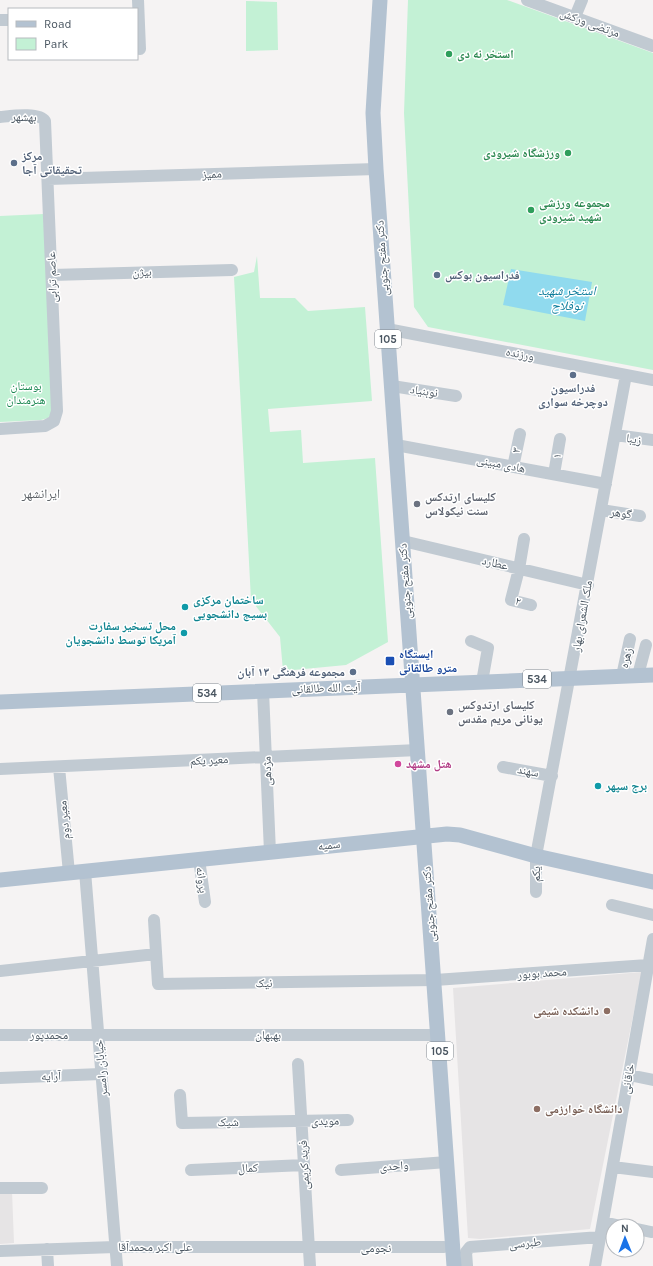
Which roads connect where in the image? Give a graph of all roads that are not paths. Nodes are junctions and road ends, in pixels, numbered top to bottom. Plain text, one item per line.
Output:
1 (138, 0) edge
2 (380, 0) edge
3 (527, 0) edge
4 (582, 0) edge
5 (575, 17) junction
6 (653, 46) edge
7 (140, 49) dead end
8 (0, 117) edge
9 (45, 121) joint
10 (376, 169) junction
11 (48, 179) junction
12 (232, 270) dead end
13 (52, 275) junction
14 (387, 329) junction
15 (626, 375) junction
16 (653, 380) edge
17 (392, 386) junction
18 (456, 396) dead end
19 (0, 428) edge
20 (520, 434) dead end
21 (615, 435) junction
22 (560, 439) dead end
23 (653, 440) edge
24 (396, 445) junction
25 (513, 467) junction
26 (554, 474) junction
27 (606, 484) junction
28 (601, 510) junction
29 (640, 516) dead end
30 (524, 538) dead end
31 (403, 541) junction
32 (519, 569) junction
33 (588, 586) junction
34 (531, 606) dead end
35 (630, 640) dead end
36 (471, 641) dead end
37 (646, 645) dead end
38 (646, 675) edge
39 (622, 676) junction
40 (570, 678) junction
41 (482, 682) junction
42 (413, 684) junction
43 (263, 691) junction
44 (0, 702) edge
45 (418, 750) junction
46 (266, 757) junction
47 (60, 767) junction
48 (503, 767) dead end
49 (0, 770) edge
50 (552, 776) junction
51 (424, 835) junction
52 (270, 852) junction
53 (536, 856) junction
54 (199, 859) junction
55 (85, 871) junction
56 (69, 873) junction
57 (0, 880) edge
58 (653, 882) edge
59 (536, 892) dead end
60 (205, 902) dead end
61 (612, 905) dead end
62 (653, 915) edge
63 (154, 920) dead end
64 (653, 939) edge
65 (156, 954) junction
66 (92, 961) junction
67 (648, 965) junction
68 (0, 971) edge
69 (435, 980) junction
70 (0, 1035) edge
71 (98, 1035) junction
72 (439, 1035) junction
73 (298, 1064) dead end
74 (101, 1074) junction
75 (629, 1075) junction
76 (0, 1078) edge
77 (653, 1080) edge
78 (180, 1095) dead end
79 (348, 1120) dead end
80 (302, 1121) junction
81 (447, 1162) junction
82 (304, 1166) junction
83 (613, 1167) junction
84 (191, 1170) dead end
85 (341, 1170) dead end
86 (653, 1172) edge
87 (0, 1188) edge
88 (42, 1188) dead end
89 (603, 1222) joint
90 (645, 1231) edge
91 (651, 1232) dead end
92 (600, 1236) junction
93 (115, 1247) junction
94 (444, 1247) junction
95 (309, 1248) junction
96 (47, 1249) junction
97 (0, 1251) edge
98 (48, 1266) edge
99 (117, 1266) edge
100 (310, 1266) edge
101 (445, 1266) edge
102 (454, 1266) edge
103 (467, 1266) edge
104 (595, 1266) edge

1 - 7 street
2 - 10 main road, دکتر مفتح جنوبی / 105
3 - 5 street, مرتضی ورکش
4 - 5 street
5 - 6 street, مرتضی ورکش
8 - 9 street, بهشهر
9 - 11 street, عاصم ترابی
10 - 11 street, ممیز
10 - 14 main road, دکتر مفتح جنوبی / 105
11 - 13 street, عاصم ترابی
12 - 13 street, بیژن
13 - 19 street, عاصم ترابی
14 - 15 street, ورزنده
14 - 17 main road, دکتر مفتح جنوبی / 105
15 - 16 street, ورزنده
15 - 21 street, ملک الشعرای بهار
17 - 18 street, نوبنیاد
17 - 24 main road, دکتر مفتح جنوبی / 105
20 - 25 street, ۳
21 - 23 street, زیبا
21 - 27 street, ملک الشعرای بهار
22 - 26 street, ۱
24 - 25 street, هادی مبینی
24 - 31 main road, دکتر مفتح جنوبی / 105
25 - 26 street, هادی مبینی
26 - 27 street, هادی مبینی
27 - 28 street, ملک الشعرای بهار
28 - 29 street, گوهر
28 - 33 street, ملک الشعرای بهار
30 - 32 street
31 - 32 street, عطارد
31 - 42 main road, دکتر مفتح جنوبی / 105
32 - 33 street, عطارد
32 - 34 street, ۲
33 - 40 street, ملک الشعرای بهار
35 - 39 street, زهره
36 - 41 street
37 - 38 street
38 - 39 main road, آیت الله طالقانی / 534
39 - 40 main road, آیت الله طالقانی / 534
40 - 41 main road, آیت الله طالقانی / 534
40 - 50 street, ملک الشعرای بهار
41 - 42 main road, آیت الله طالقانی / 534
42 - 43 main road, آیت الله طالقانی / 534
42 - 45 main road, دکتر مفتح جنوبی / 105
43 - 44 main road, آیت الله طالقانی / 534
43 - 46 street, مژدهی
45 - 46 street, معیر یکم
45 - 51 main road, دکتر مفتح جنوبی / 105
46 - 47 street, معیر یکم
46 - 52 street, مژدهی
47 - 49 street, معیر یکم
47 - 56 street, معیر دوم
48 - 50 street, سهند
50 - 53 street, ملک الشعرای بهار
51 - 52 main road, سمیه
51 - 53 main road, سمیه
51 - 69 main road, دکتر مفتح جنوبی / 105
52 - 54 main road, سمیه
53 - 58 main road, سمیه
53 - 59 street, یکم
54 - 55 main road, سمیه
54 - 60 street, پروانه
55 - 56 main road, سمیه
55 - 66 street, خیابان رامسر
56 - 57 main road, سمیه
61 - 62 street
63 - 65 street, نیک
64 - 67 street, خاقانی
65 - 66 street
65 - 69 street, نیک
66 - 68 street
66 - 71 street, خیابان رامسر
67 - 69 street, محمد بوبور
67 - 75 street, خاقانی
69 - 72 main road, دکتر مفتح جنوبی / 105
70 - 71 street, محمدپور
71 - 72 street, بهبهان
71 - 74 street, خیابان رامسر
72 - 81 main road, دکتر مفتح جنوبی / 105
73 - 80 street, فرید کریمی
74 - 76 street, آرایه
74 - 93 street, خیابان رامسر
75 - 77 street
75 - 83 street, خاقانی
78 - 80 street, شیک
79 - 80 street, مویدی
80 - 82 street, فرید کریمی
81 - 85 street, واحدی
81 - 94 main road, دکتر مفتح جنوبی
81 - 102 main road, دکتر مفتح جنوبی / 105
82 - 84 street, کمال
82 - 95 street, فرید کریمی
83 - 86 street
83 - 89 street, خاقانی
87 - 88 street
89 - 92 street, خاقانی
90 - 91 street
92 - 103 street, طبرسی
92 - 104 street, خاقانی
93 - 95 street, علی اکبر محمدآقا
93 - 96 street, علی اکبر محمدآقا
93 - 99 street, خیابان رامسر
94 - 95 street, نجومی
94 - 101 main road, دکتر مفتح جنوبی
95 - 100 street, فرید کریمی
96 - 97 street, علی اکبر محمدآقا
96 - 98 street

